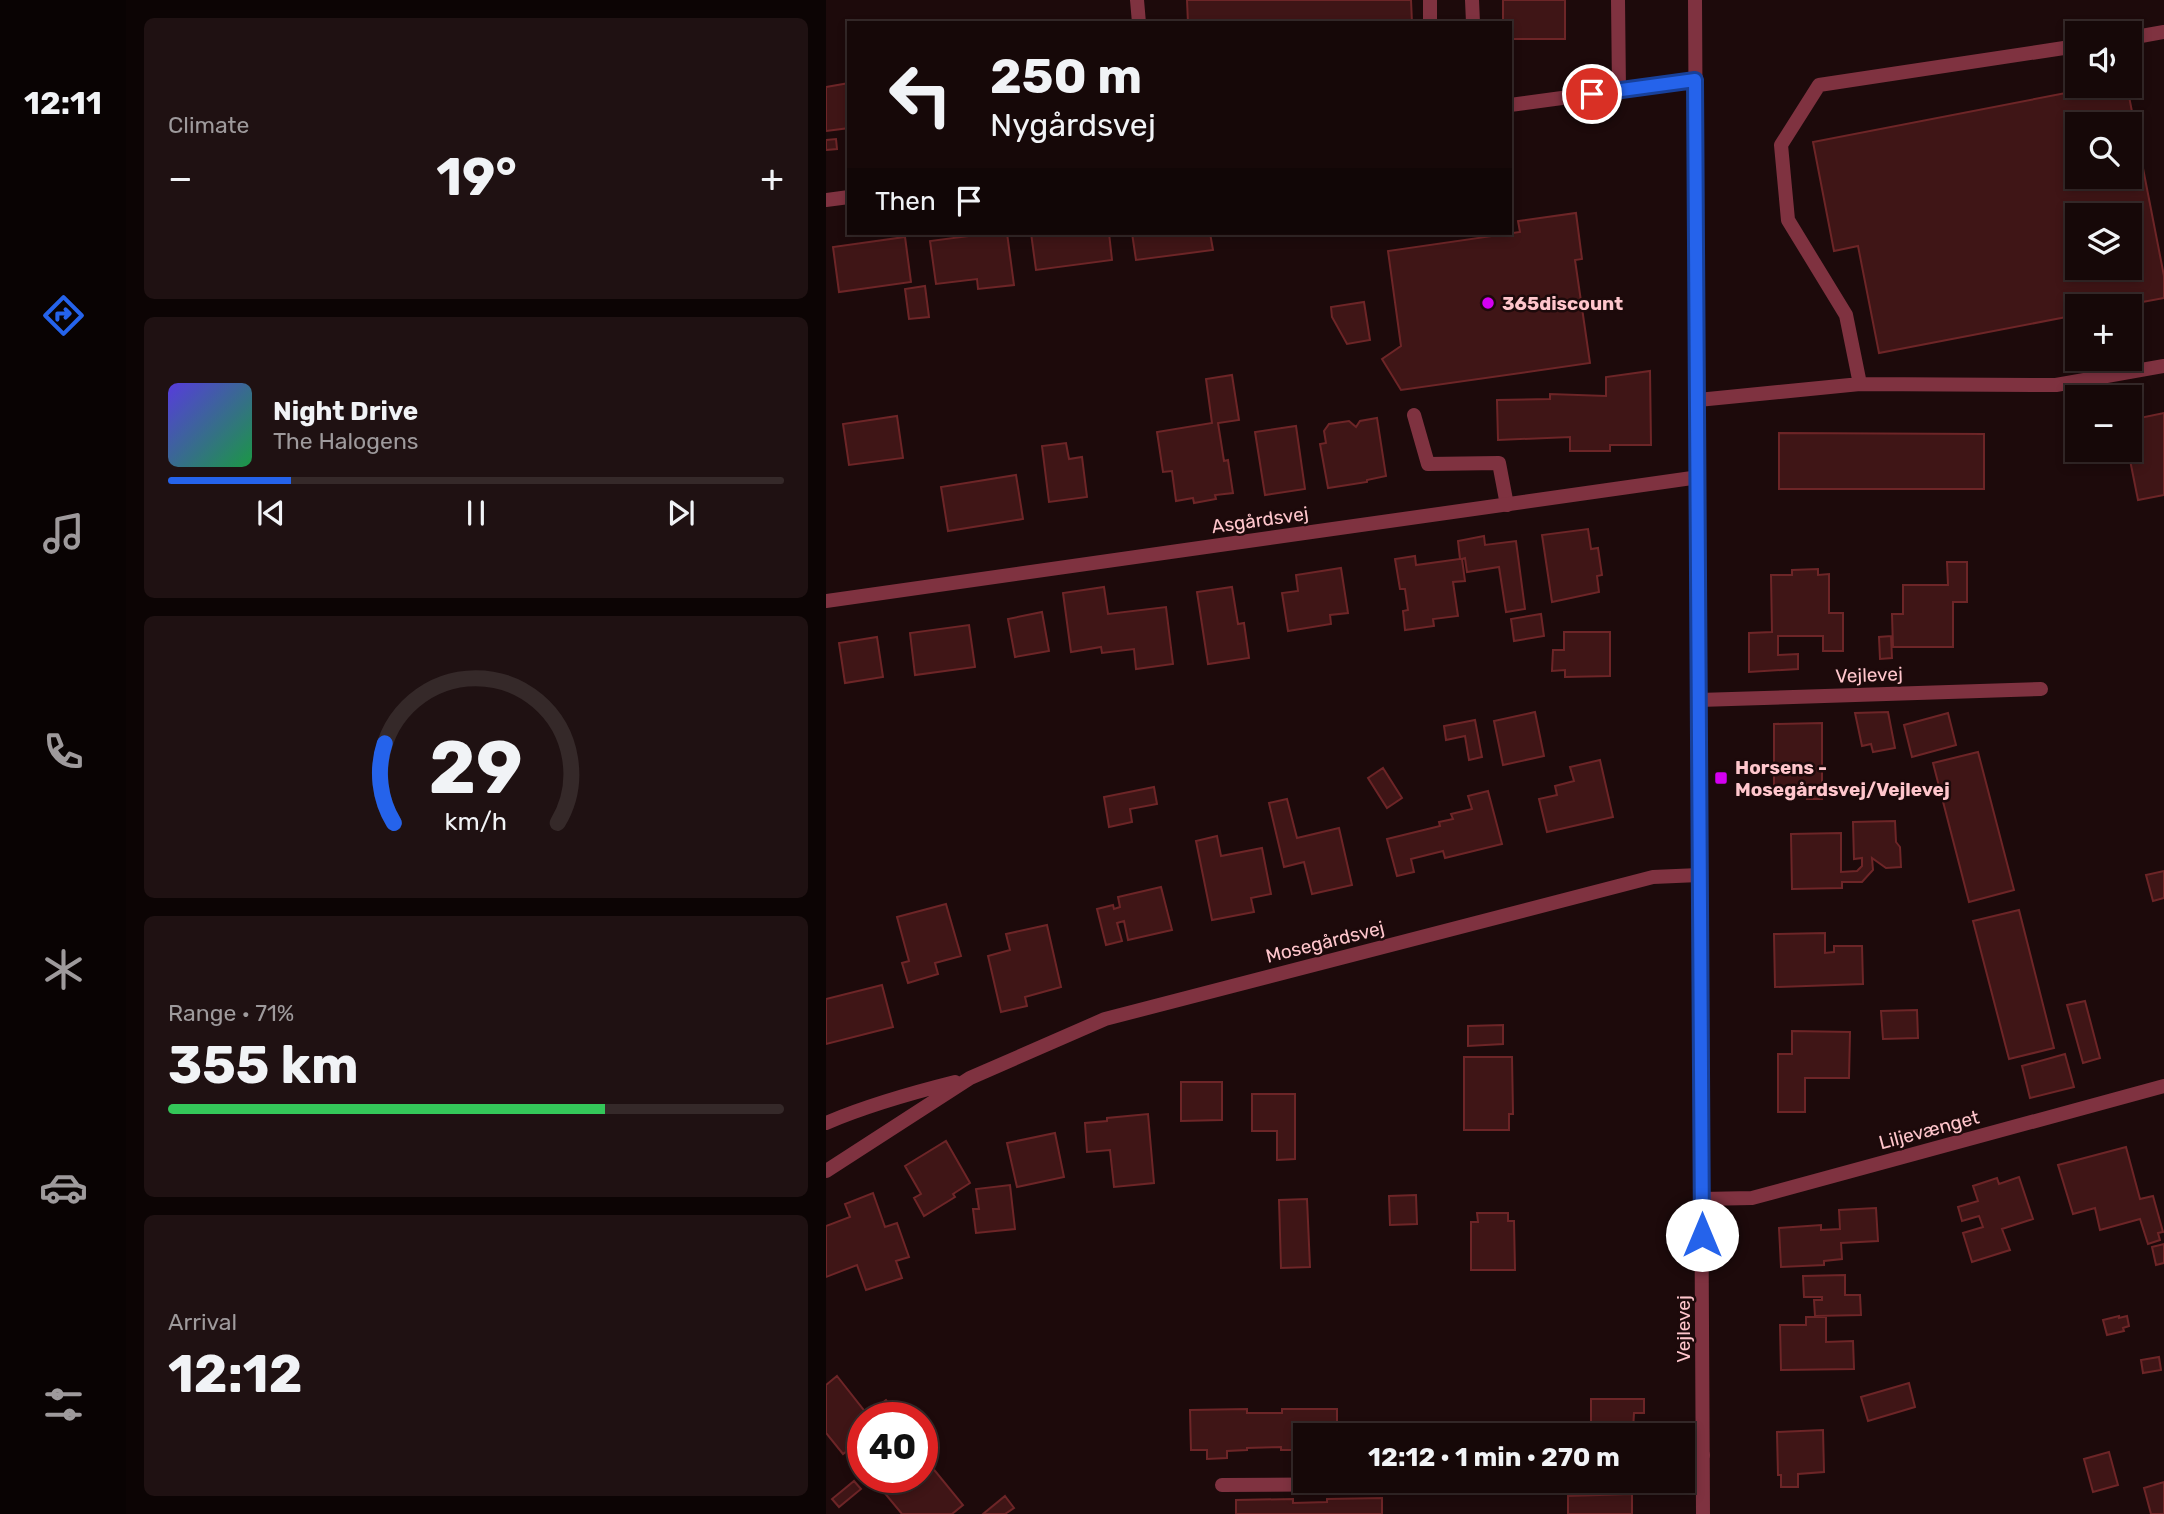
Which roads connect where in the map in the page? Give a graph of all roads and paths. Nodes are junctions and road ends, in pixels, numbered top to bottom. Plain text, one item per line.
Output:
1 (1137, 0) edge
2 (1430, 0) edge
3 (1472, 0) edge
4 (1618, 0) edge
5 (1695, 0) edge
6 (1139, 21) edge
7 (1430, 21) edge
8 (1473, 21) edge
9 (2164, 32) edge
10 (2142, 36) edge
11 (2065, 48) edge
12 (1695, 80) junction
13 (1619, 90) junction
14 (1512, 105) edge
15 (847, 197) edge
16 (826, 200) edge
17 (2164, 366) edge
18 (1860, 384) junction
19 (1698, 400) junction
20 (1414, 415) dead end
21 (1699, 477) junction
22 (1507, 505) junction
23 (826, 601) edge
24 (2040, 689) dead end
25 (1699, 700) junction
26 (1699, 875) junction
27 (970, 1078) junction
28 (2164, 1086) edge
29 (826, 1123) edge
30 (826, 1171) edge
31 (1702, 1199) junction
32 (1695, 1455) edge
33 (1703, 1455) junction
34 (1222, 1485) dead end
35 (1293, 1485) edge
36 (1703, 1514) edge

1 - 6 street
2 - 7 street
3 - 8 street
4 - 13 street
5 - 12 street, Vejlevej
9 - 10 street
11 - 18 street
12 - 13 street
12 - 19 street, Vejlevej
13 - 14 street
15 - 16 street
17 - 18 street
18 - 19 street
19 - 21 street, Vejlevej
20 - 22 street
21 - 22 street, Asgårdsvej
21 - 25 street, Vejlevej
22 - 23 street, Asgårdsvej
24 - 25 street, Vejlevej
25 - 26 street, Vejlevej
26 - 27 street, Mosegårdsvej
26 - 31 street, Vejlevej
27 - 29 street, Mosegårdsvej
27 - 30 street, Mosegårdsvej
28 - 31 street, Liljevænget
31 - 33 street, Vejlevej
32 - 33 street
33 - 36 street, Vejlevej
34 - 35 street

